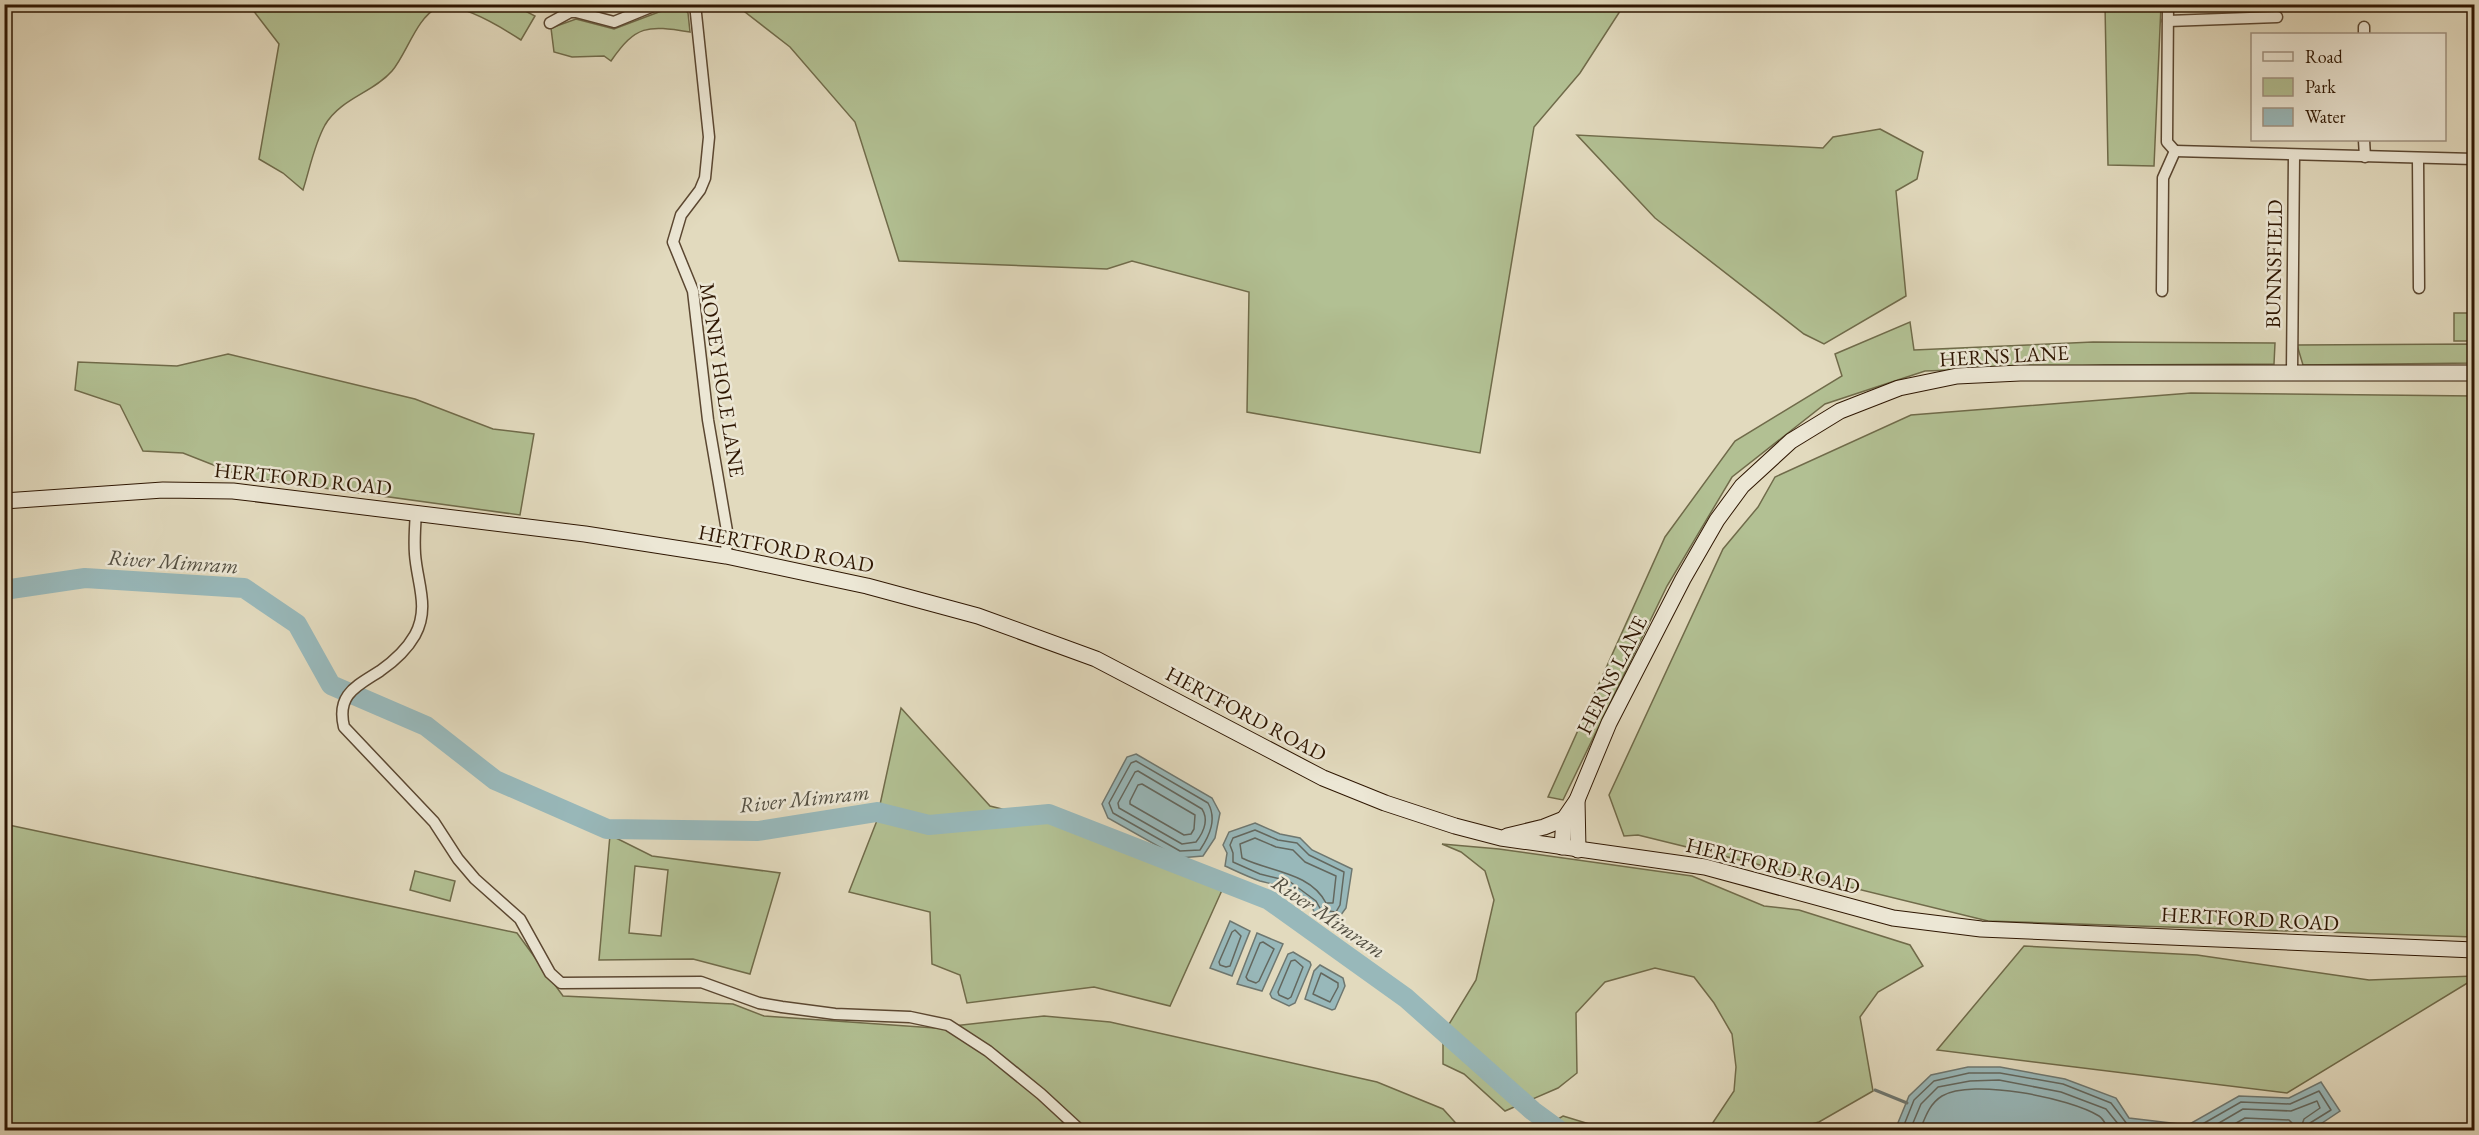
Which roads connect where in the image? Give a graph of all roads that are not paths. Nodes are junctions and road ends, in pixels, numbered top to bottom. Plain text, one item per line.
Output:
1 (658, 4) edge
2 (695, 4) edge
3 (2168, 4) edge
4 (2277, 17) dead end
5 (2168, 21) junction
6 (550, 23) dead end
7 (2364, 141) edge
8 (2175, 151) junction
9 (2294, 156) junction
10 (2364, 156) junction
11 (2418, 159) junction
12 (2475, 159) edge
13 (2419, 288) dead end
14 (2162, 291) dead end
15 (2292, 372) junction
16 (2475, 373) edge
17 (4, 501) edge
18 (416, 513) junction
19 (726, 556) junction
20 (1576, 800) junction
21 (1564, 819) junction
22 (1501, 838) junction
23 (1562, 848) junction
24 (1578, 850) junction
25 (2475, 950) edge
26 (1080, 1131) edge

1 - 6 street
2 - 19 street, MONEY HOLE LANE
3 - 5 street
4 - 5 street
5 - 8 street
7 - 10 street
8 - 9 street
8 - 14 street
9 - 10 street
9 - 15 street, BUNNSFIELD
10 - 11 street
11 - 12 street
11 - 13 street
15 - 16 main road, HERNS LANE
15 - 20 main road, HERNS LANE
17 - 18 main road, HERTFORD ROAD
18 - 19 main road, HERTFORD ROAD
18 - 26 street
19 - 22 main road, HERTFORD ROAD
20 - 21 main road, HERNS LANE
20 - 24 main road, HERNS LANE
21 - 22 main road
21 - 23 main road, HERNS LANE
22 - 23 main road, HERTFORD ROAD
23 - 24 main road, HERTFORD ROAD
24 - 25 main road, HERTFORD ROAD

